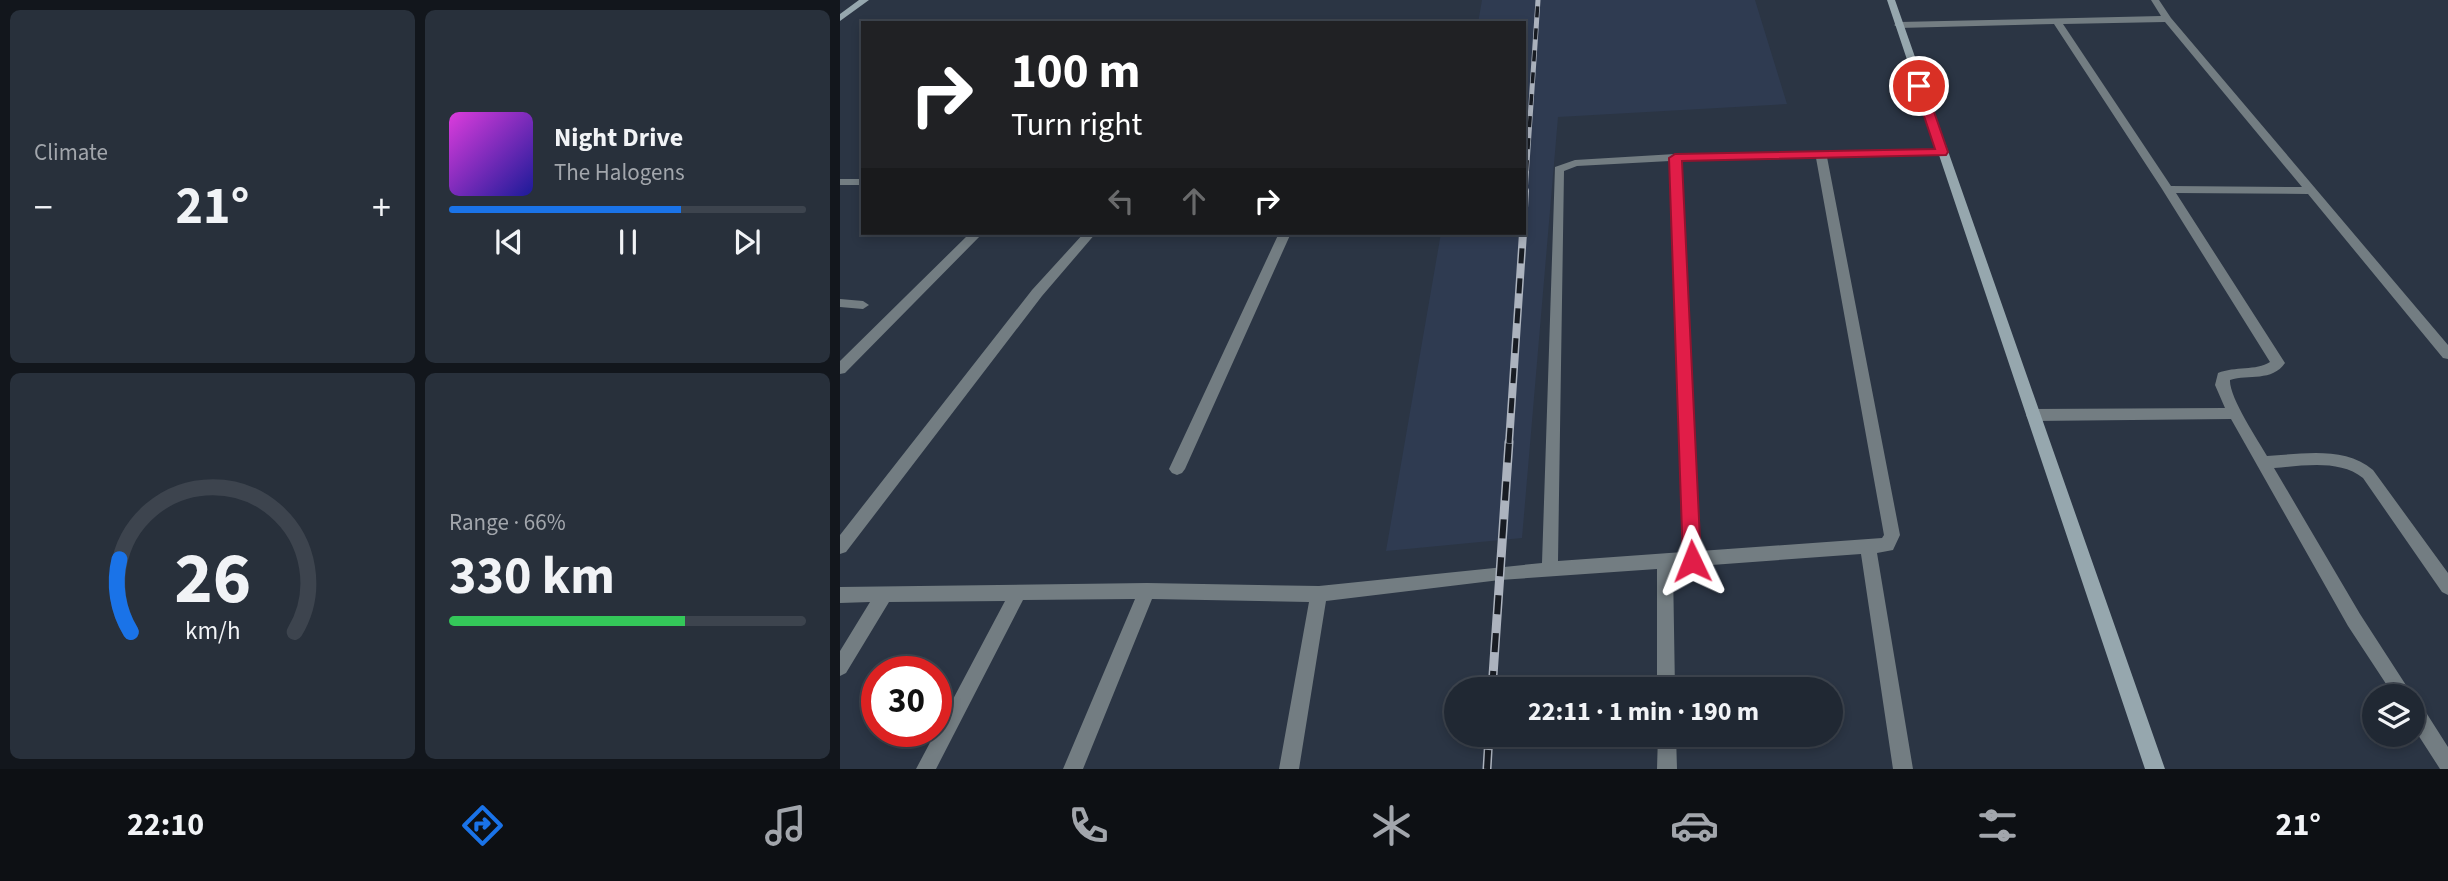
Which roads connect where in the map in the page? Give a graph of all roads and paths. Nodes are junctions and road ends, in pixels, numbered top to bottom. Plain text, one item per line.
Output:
1 (865, 0) edge
2 (1891, 0) edge
3 (2155, 0) edge
4 (840, 18) edge
5 (2167, 19) junction
6 (2056, 21) junction
7 (1899, 25) junction
8 (1942, 152) junction
9 (1821, 154) junction
10 (1675, 158) junction
11 (861, 182) edge
12 (840, 183) edge
13 (2168, 189) junction
14 (2311, 191) junction
15 (975, 235) edge
16 (1088, 235) edge
17 (1284, 235) edge
18 (840, 303) edge
19 (863, 305) dead end
20 (2448, 355) edge
21 (840, 369) edge
22 (2235, 412) junction
23 (2033, 415) junction
24 (2264, 463) junction
25 (1177, 469) dead end
26 (840, 547) edge
27 (1868, 547) junction
28 (1692, 561) junction
29 (1665, 562) junction
30 (1550, 570) junction
31 (2448, 587) edge
32 (1147, 591) junction
33 (1018, 593) junction
34 (840, 594) edge
35 (885, 594) junction
36 (1319, 594) junction
37 (840, 667) edge
38 (1667, 677) edge
39 (2396, 684) edge
40 (2425, 729) edge
41 (1667, 747) edge
42 (2448, 764) edge
43 (926, 769) edge
44 (1073, 769) edge
45 (1289, 769) edge
46 (1667, 769) edge
47 (1903, 769) edge
48 (2155, 769) edge

1 - 4 main road
2 - 7 main road
3 - 5 street
5 - 6 street
5 - 14 street
6 - 7 street
6 - 13 street
7 - 8 main road
8 - 9 street
8 - 23 main road
9 - 10 street
9 - 27 street
10 - 28 street
10 - 30 street
11 - 12 street
13 - 14 street
13 - 22 street
14 - 20 street
15 - 21 street
16 - 26 street
17 - 25 street
18 - 19 street
22 - 23 street
22 - 24 street
23 - 48 main road
24 - 31 street
24 - 39 street
27 - 28 street
27 - 47 street
28 - 29 street
29 - 30 street
29 - 38 street
30 - 36 street
32 - 33 street
32 - 36 street
32 - 44 street
33 - 35 street
33 - 43 street
34 - 35 street
35 - 37 street
36 - 45 street
40 - 42 street
41 - 46 street

